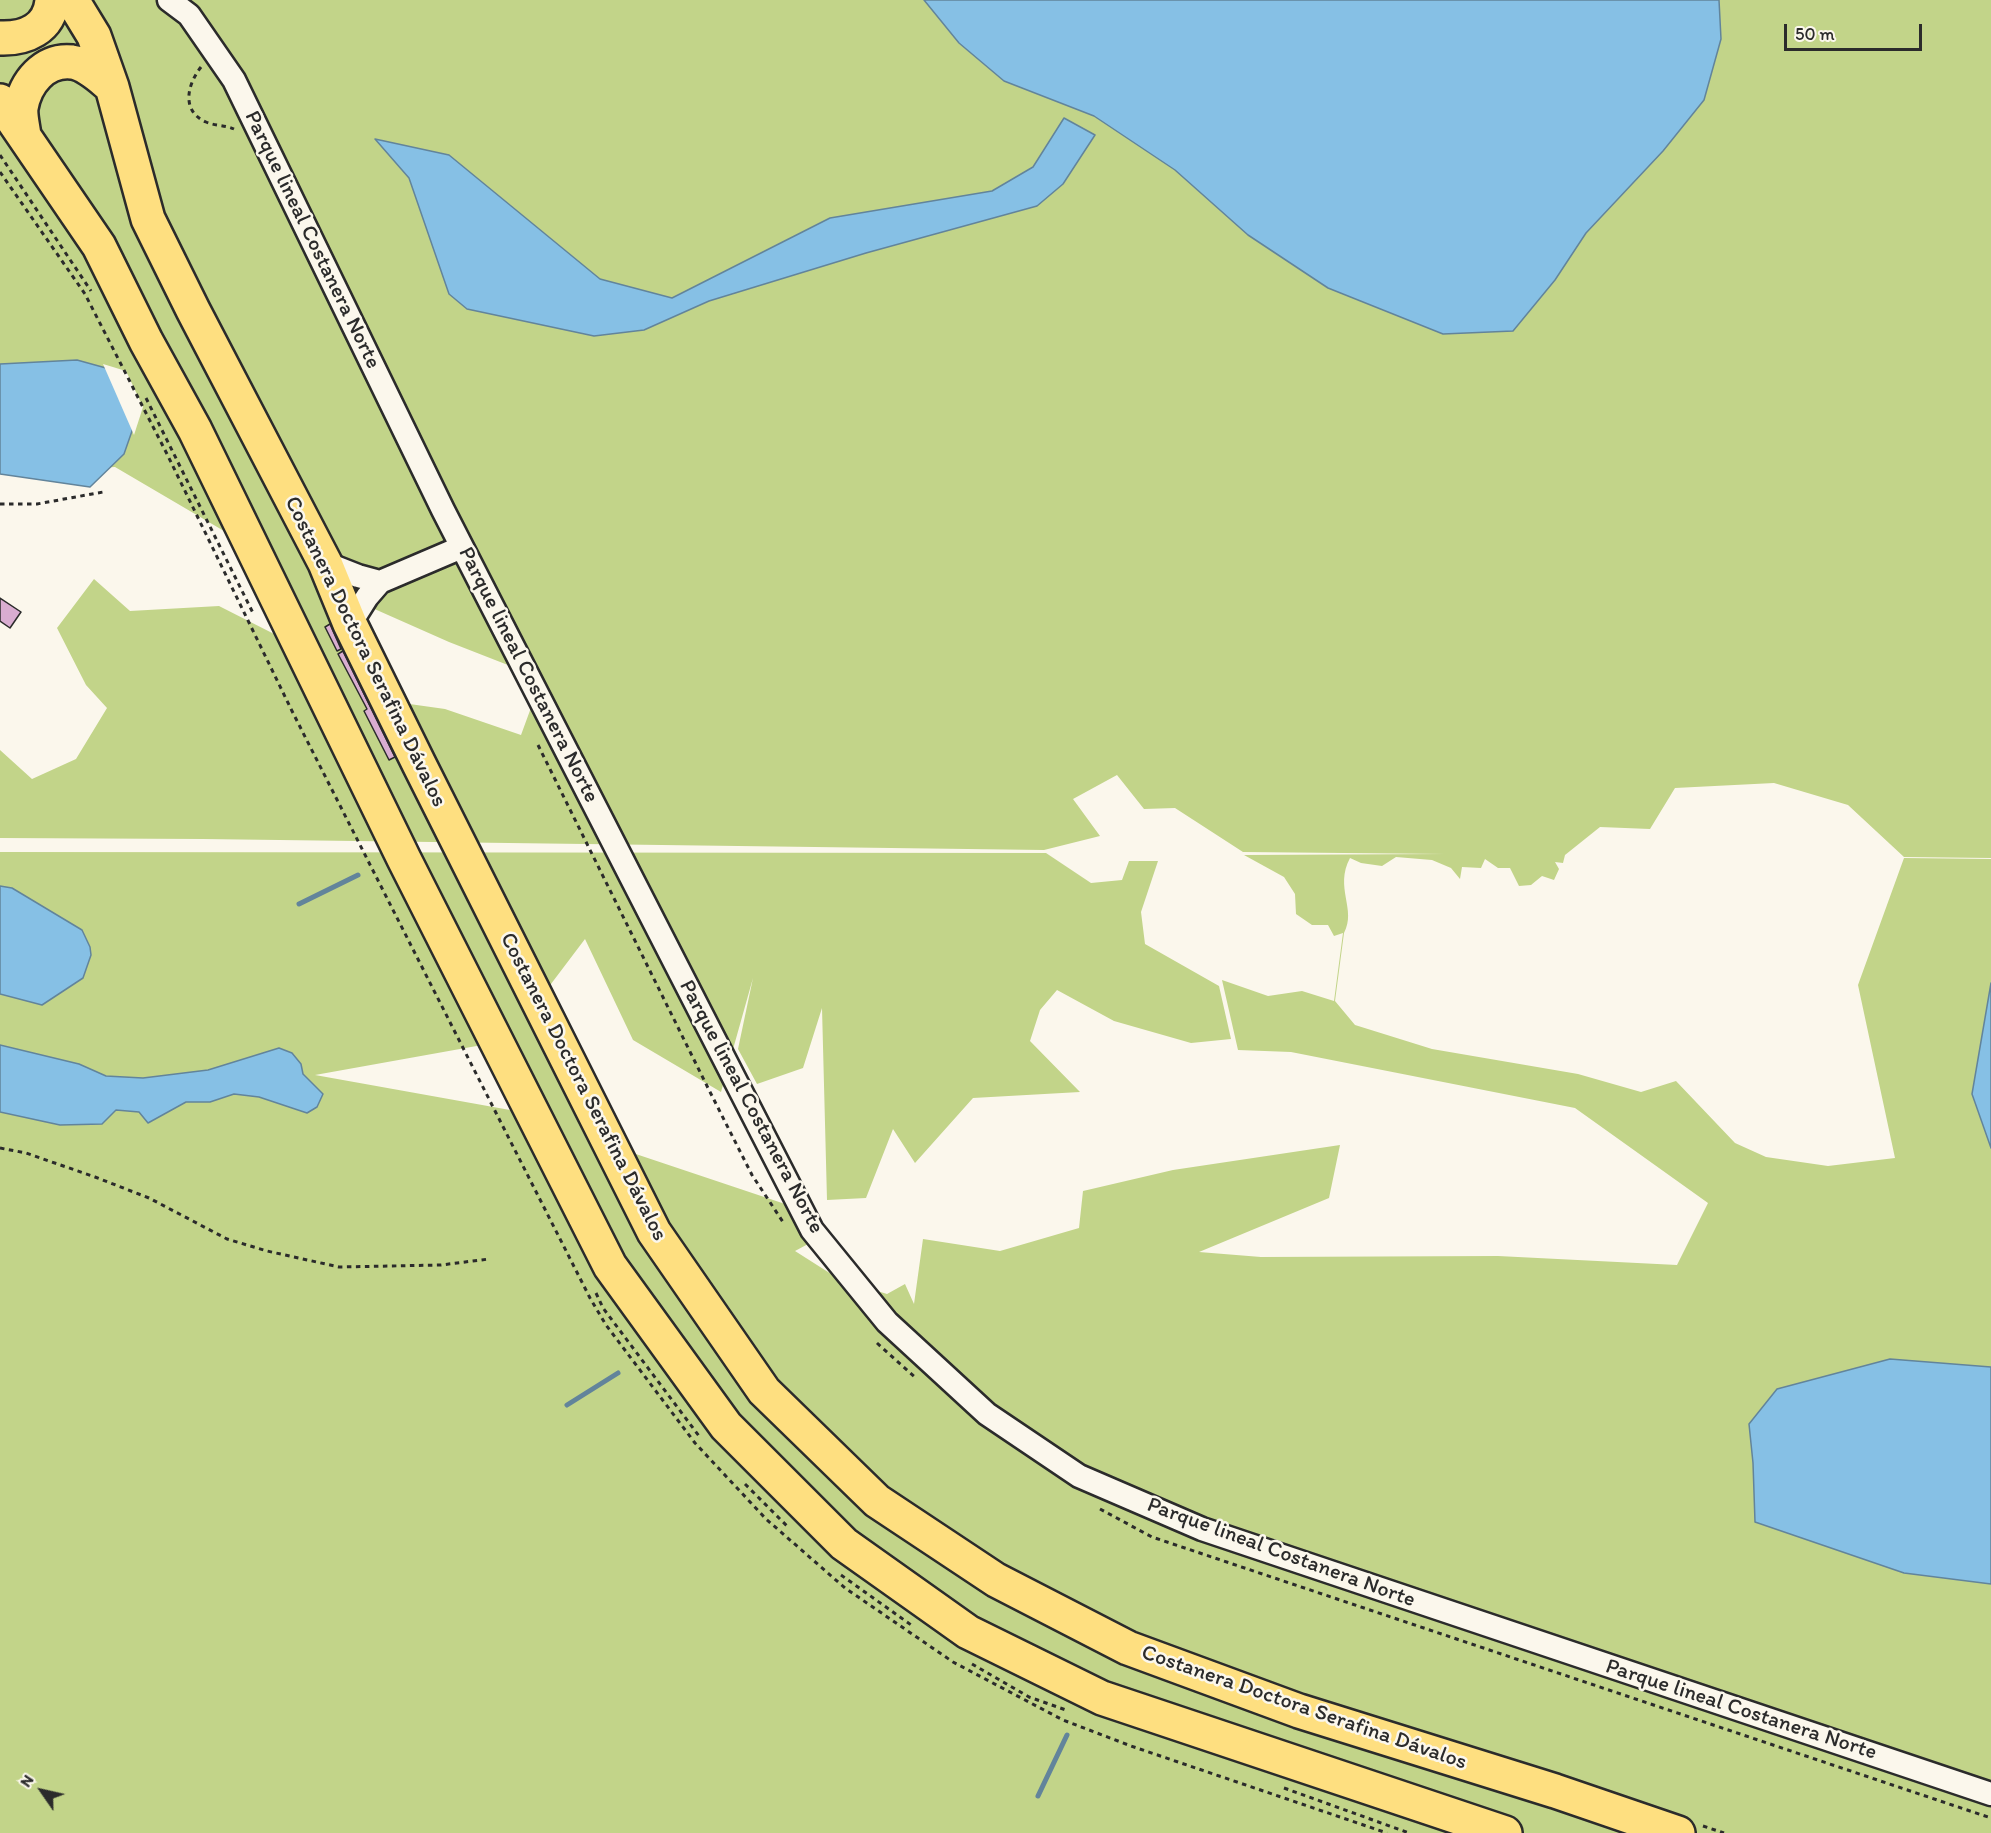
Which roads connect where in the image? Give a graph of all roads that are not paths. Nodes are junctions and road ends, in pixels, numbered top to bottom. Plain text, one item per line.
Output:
1 (52, 0) edge
2 (72, 0) edge
3 (169, 0) edge
4 (0, 38) edge
5 (112, 87) junction
6 (0, 101) edge
7 (12, 146) edge
8 (462, 547) junction
9 (324, 564) junction
10 (380, 582) junction
11 (350, 624) junction
12 (1991, 1794) edge
13 (1667, 1829) edge
14 (1505, 1833) edge

1 - 4 highway
2 - 5 highway, Costanera Doctora Serafina Dávalos
3 - 8 street, Parque lineal Costanera Norte
5 - 7 highway
5 - 9 highway, Costanera Doctora Serafina Dávalos
6 - 7 highway
7 - 14 highway
8 - 10 street
8 - 12 street, Parque lineal Costanera Norte
9 - 10 street
9 - 11 highway, Costanera Doctora Serafina Dávalos
10 - 11 street
11 - 13 highway, Costanera Doctora Serafina Dávalos

